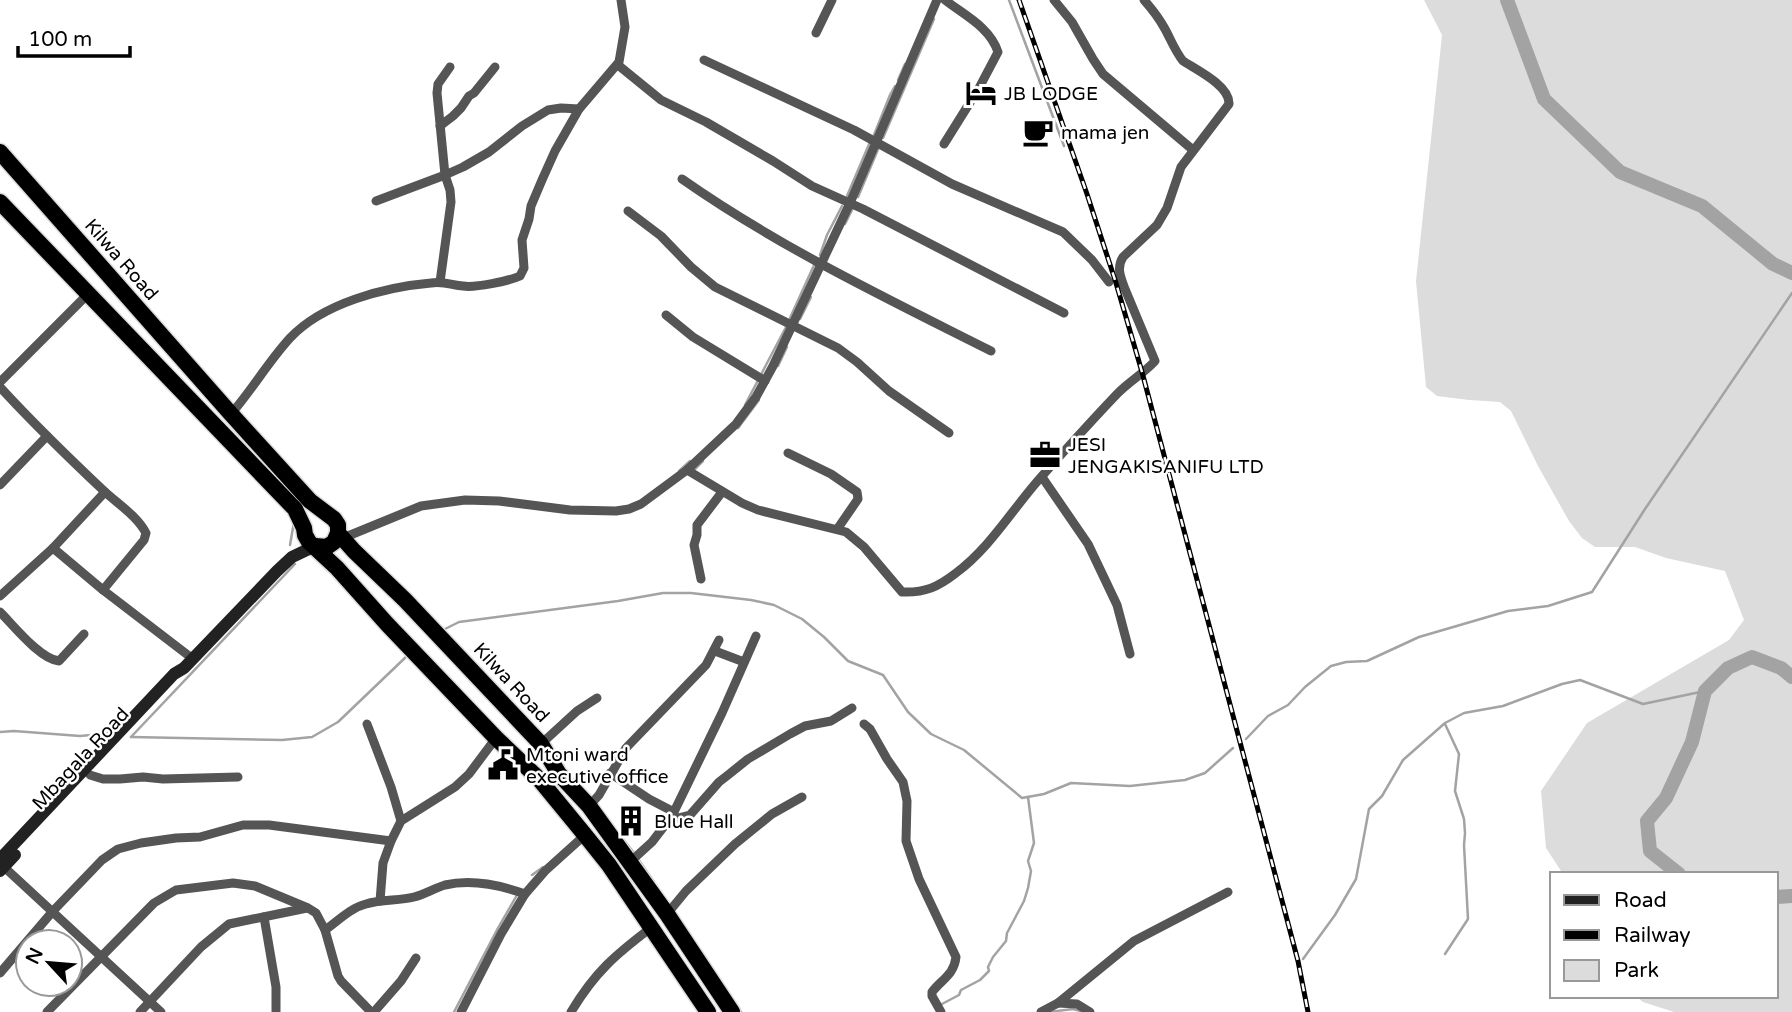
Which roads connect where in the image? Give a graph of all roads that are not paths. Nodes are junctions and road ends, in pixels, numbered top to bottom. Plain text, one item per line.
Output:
1 (621, 0) edge
2 (832, 0) edge
3 (937, 0) edge
4 (945, 0) edge
5 (1054, 0) edge
6 (1144, 0) edge
7 (816, 33) dead end
8 (705, 60) dead end
9 (618, 65) junction
10 (450, 67) dead end
11 (495, 67) dead end
12 (579, 109) junction
13 (440, 126) junction
14 (876, 142) junction
15 (944, 144) dead end
16 (1193, 150) junction
17 (0, 152) edge
18 (445, 175) junction
19 (682, 179) dead end
20 (376, 201) dead end
21 (849, 203) junction
22 (2, 209) edge
23 (628, 211) dead end
24 (820, 265) junction
25 (440, 282) junction
26 (1109, 282) dead end
27 (88, 294) junction
28 (1063, 313) dead end
29 (666, 315) dead end
30 (792, 325) junction
31 (991, 351) dead end
32 (765, 381) junction
33 (0, 385) edge
34 (231, 414) junction
35 (949, 433) dead end
36 (47, 436) junction
37 (788, 453) dead end
38 (687, 470) junction
39 (1041, 477) junction
40 (0, 485) edge
41 (105, 492) junction
42 (722, 492) junction
43 (304, 528) junction
44 (340, 528) junction
45 (838, 528) junction
46 (314, 546) junction
47 (53, 548) junction
48 (292, 557) junction
49 (701, 579) dead end
50 (103, 590) junction
51 (0, 596) edge
52 (0, 612) edge
53 (84, 634) dead end
54 (755, 636) dead end
55 (719, 640) dead end
56 (715, 650) junction
57 (1130, 654) dead end
58 (744, 662) junction
59 (188, 664) junction
60 (597, 698) dead end
61 (852, 708) dead end
62 (367, 724) dead end
63 (864, 724) dead end
64 (496, 738) junction
65 (541, 744) junction
66 (610, 773) junction
67 (90, 775) junction
68 (238, 777) dead end
69 (802, 797) dead end
70 (589, 806) junction
71 (673, 814) junction
72 (401, 821) junction
73 (585, 835) junction
74 (391, 841) junction
75 (630, 862) junction
76 (1, 866) edge
77 (1228, 892) dead end
78 (525, 894) junction
79 (380, 901) junction
80 (308, 908) junction
81 (53, 911) junction
82 (667, 914) junction
83 (264, 917) junction
84 (652, 927) junction
85 (325, 930) junction
86 (102, 957) junction
87 (416, 958) dead end
88 (0, 973) edge
89 (150, 1002) junction
90 (1058, 1003) junction
91 (574, 1011) edge
92 (47, 1012) edge
93 (140, 1012) edge
94 (161, 1012) edge
95 (276, 1012) edge
96 (373, 1012) edge
97 (461, 1012) edge
98 (708, 1012) edge
99 (732, 1012) edge
100 (941, 1012) edge
101 (1041, 1012) edge
102 (1090, 1012) edge

1 - 9 street
2 - 7 street
3 - 14 street
4 - 15 street
5 - 16 street
6 - 16 street
8 - 14 street
9 - 12 street
9 - 21 street
10 - 13 street
11 - 13 street
12 - 18 street
12 - 25 street
13 - 18 street
14 - 21 street
14 - 26 street
16 - 39 street
17 - 34 highway, Kilwa Road
18 - 20 street
18 - 25 street
19 - 24 street
21 - 24 street
21 - 28 street
22 - 27 highway
23 - 30 street
24 - 30 street
24 - 31 street
25 - 34 street
27 - 33 street
27 - 43 highway
29 - 32 street
30 - 32 street
30 - 35 street
32 - 38 street
33 - 36 street
34 - 44 highway, Kilwa Road
36 - 40 street
36 - 41 street
37 - 45 street
38 - 42 street
38 - 44 street
39 - 45 street
39 - 57 street
41 - 47 street
41 - 50 street
42 - 45 street
42 - 49 street
43 - 44 highway
43 - 46 highway
43 - 48 street, Mbagala Road
44 - 46 highway
44 - 65 highway, Kilwa Road
46 - 48 street, Mbagala Road
46 - 64 highway
47 - 50 street
47 - 51 street
48 - 59 street, Mbagala Road
50 - 59 street
52 - 53 street
54 - 58 street
55 - 56 street
56 - 58 street
56 - 66 street
58 - 71 street
59 - 67 street, Mbagala Road
59 - 76 street, Mbagala Road
60 - 65 street
61 - 71 street
62 - 72 street
63 - 100 street
64 - 72 street
64 - 73 highway
65 - 70 highway, Kilwa Road
66 - 70 street
66 - 71 street
67 - 68 street
67 - 76 street, Mbagala Road
69 - 82 street
70 - 75 highway, Kilwa Road
71 - 75 street
72 - 74 street
73 - 78 street
73 - 84 highway
74 - 79 street
74 - 81 street
75 - 82 highway, Kilwa Road
76 - 81 street
77 - 90 street
78 - 79 street
78 - 97 street
79 - 85 street
80 - 83 street
80 - 85 street
80 - 86 street
81 - 86 street
81 - 88 street
82 - 99 highway, Kilwa Road
83 - 89 street
83 - 95 street
84 - 91 street
84 - 98 highway
85 - 96 street
86 - 89 street
86 - 92 street
87 - 96 street
89 - 93 street
89 - 94 street
90 - 101 street
90 - 102 street

